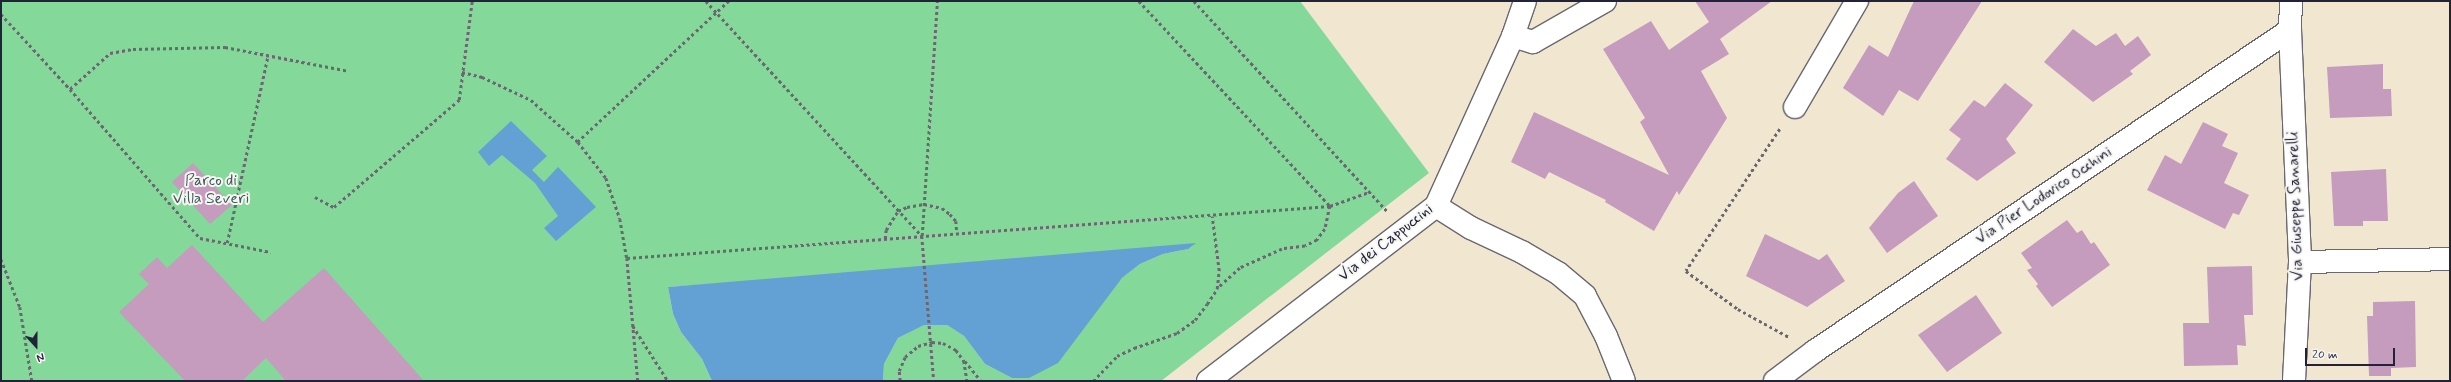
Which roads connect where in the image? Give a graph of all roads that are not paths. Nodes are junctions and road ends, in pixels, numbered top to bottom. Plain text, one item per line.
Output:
1 (1525, 1) edge
2 (1606, 1) edge
3 (1857, 1) edge
4 (2291, 1) edge
5 (2290, 30) junction
6 (1513, 36) junction
7 (1795, 107) road end
8 (1436, 206) junction
9 (2450, 259) edge
10 (2300, 262) junction
11 (1208, 381) edge
12 (1624, 381) edge
13 (1775, 381) edge
14 (2294, 381) edge

1 - 6 street, Via dei Cappuccini
2 - 6 street
3 - 7 street
4 - 5 street
5 - 10 street, Via Giuseppe Sanarelli
5 - 13 street, Via Pier Lodovico Occhini
6 - 8 street, Via dei Cappuccini
8 - 11 street, Via dei Cappuccini
8 - 12 street
9 - 10 street
10 - 14 street, Via Giuseppe Sanarelli

